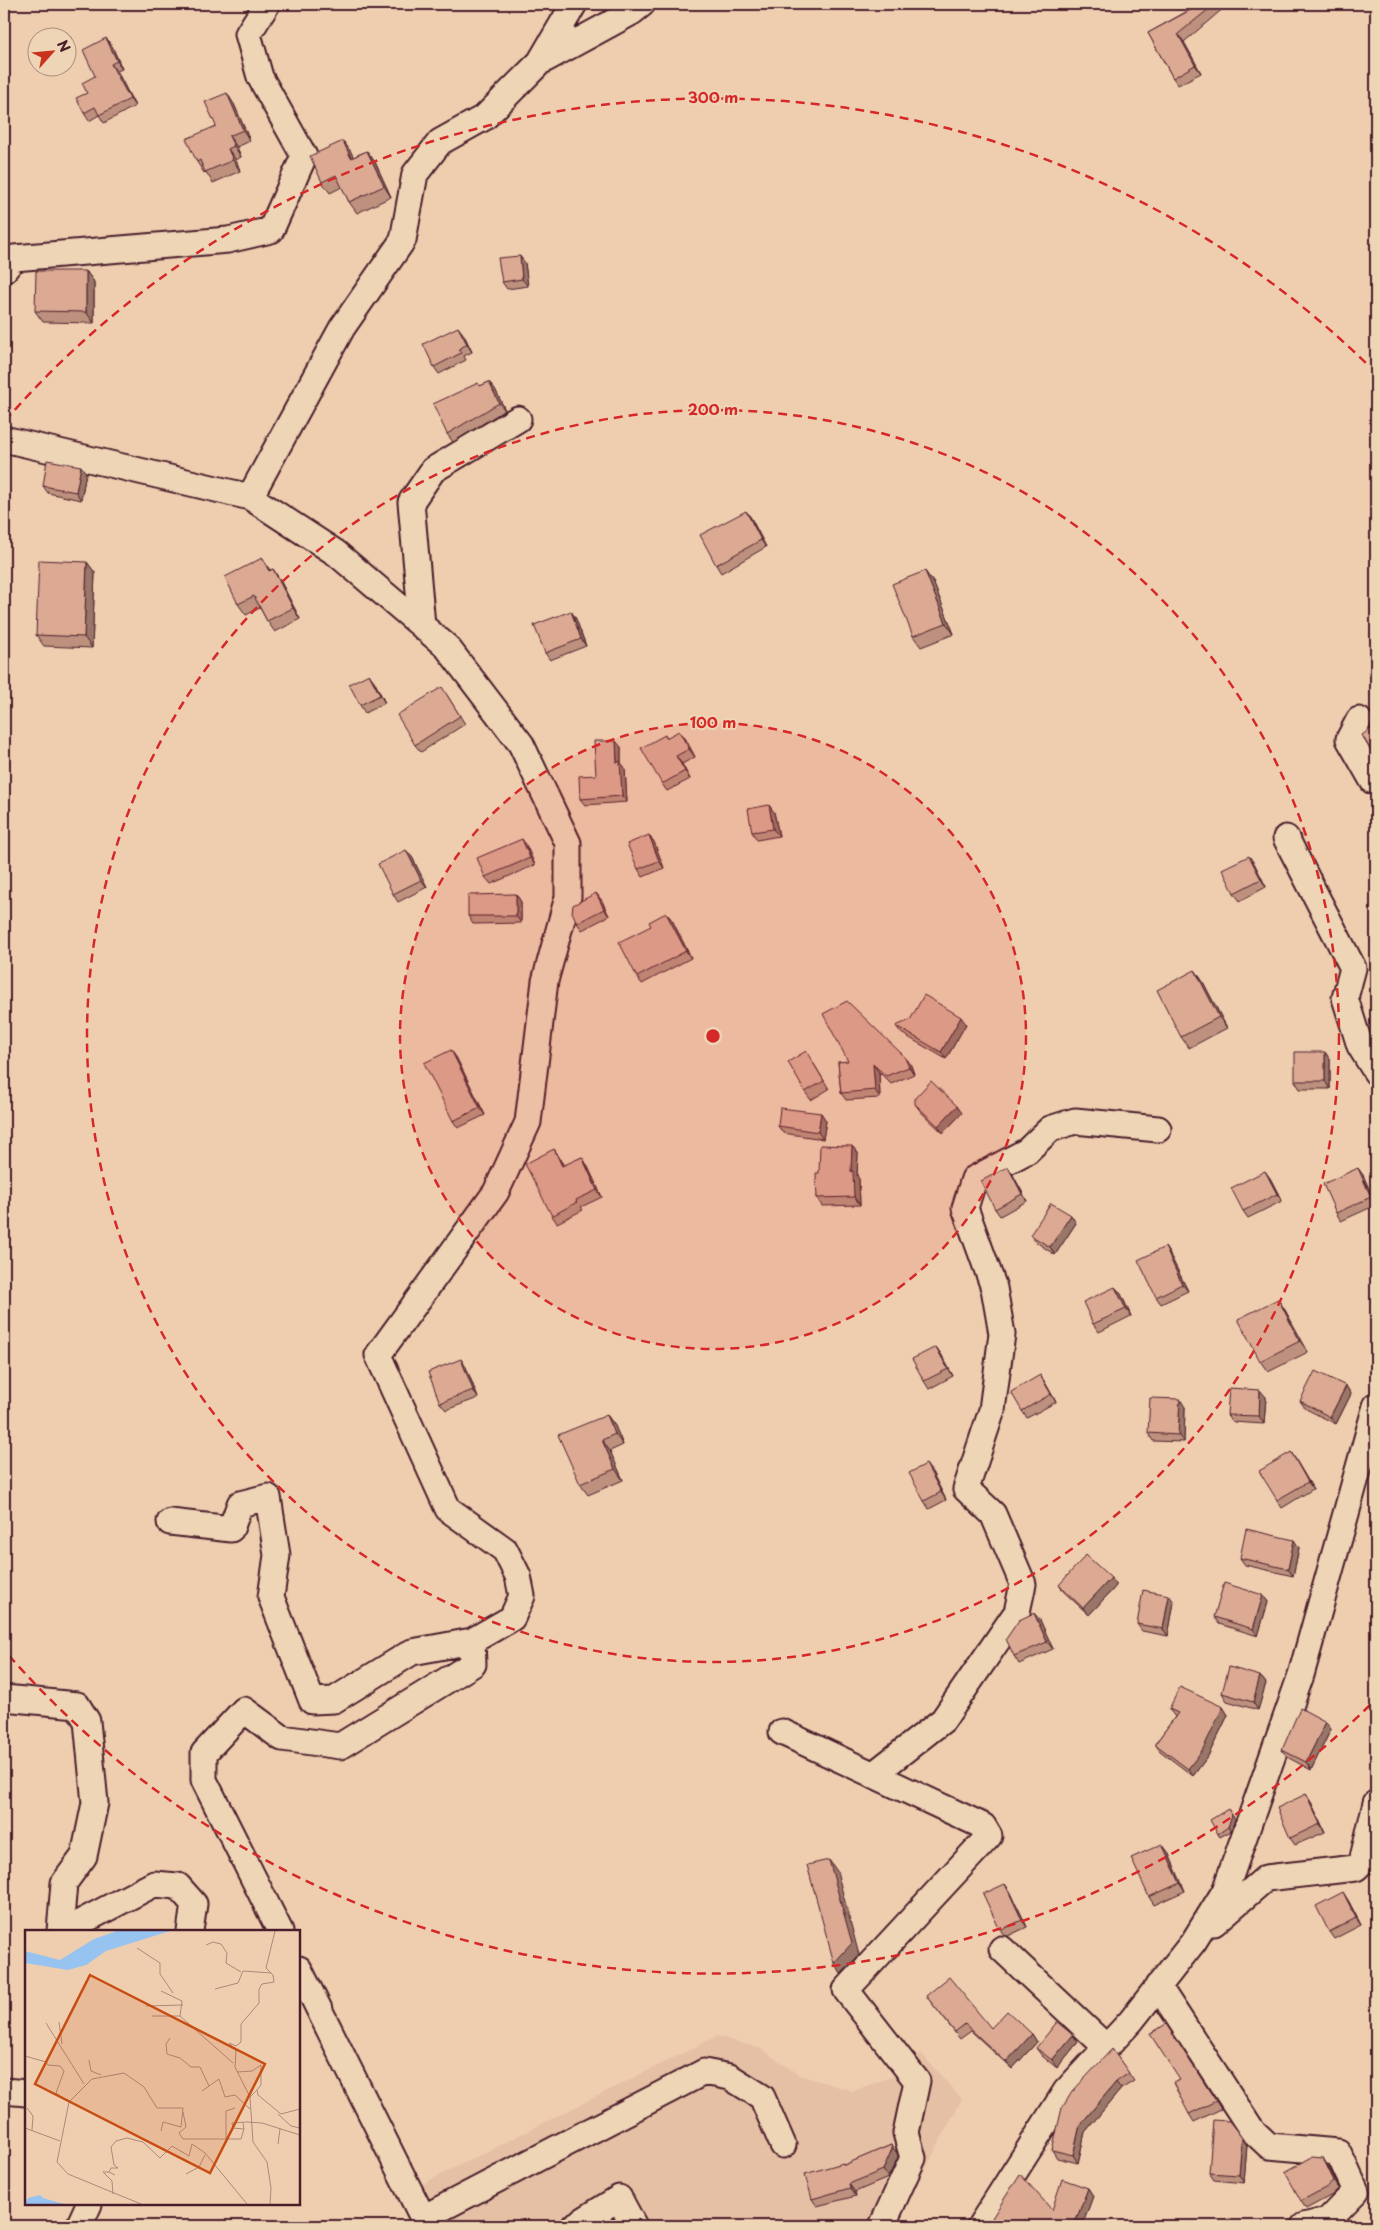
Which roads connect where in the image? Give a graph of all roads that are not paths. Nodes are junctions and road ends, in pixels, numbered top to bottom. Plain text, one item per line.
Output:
1 (267, 4) edge
2 (574, 4) edge
3 (642, 4) edge
4 (540, 62) junction
5 (4, 270) edge
6 (518, 419) dead end
7 (4, 439) edge
8 (250, 497) junction
9 (422, 625) junction
10 (1359, 720) dead end
11 (1376, 782) edge
12 (1286, 838) dead end
13 (1376, 1072) edge
14 (1158, 1129) dead end
15 (1376, 1406) edge
16 (170, 1522) dead end
17 (472, 1641) junction
18 (4, 1698) edge
19 (782, 1732) dead end
20 (873, 1774) junction
21 (1376, 1803) edge
22 (62, 1930) edge
23 (64, 1930) edge
24 (190, 1930) edge
25 (279, 1930) edge
26 (1194, 1941) junction
27 (1002, 1949) dead end
28 (300, 1971) edge
29 (1158, 1986) junction
30 (1106, 2047) junction
31 (4, 2091) edge
32 (25, 2093) edge
33 (783, 2146) dead end
34 (88, 2205) edge
35 (425, 2222) edge
36 (78, 2226) edge
37 (574, 2226) edge
38 (634, 2226) edge
39 (882, 2226) edge
40 (980, 2226) edge
41 (1304, 2226) edge

1 - 5 street
2 - 4 street
3 - 4 street
4 - 8 street
6 - 9 street
7 - 8 street
8 - 9 street
9 - 17 street
10 - 11 street
12 - 13 street
14 - 20 street
15 - 26 street
16 - 17 street
17 - 25 street
18 - 22 street
19 - 20 street
20 - 39 street
21 - 26 street
23 - 24 street
26 - 29 street
27 - 30 street
28 - 35 street
29 - 30 street
29 - 41 street
30 - 40 street
31 - 32 street
33 - 35 street
34 - 36 street
37 - 38 street

